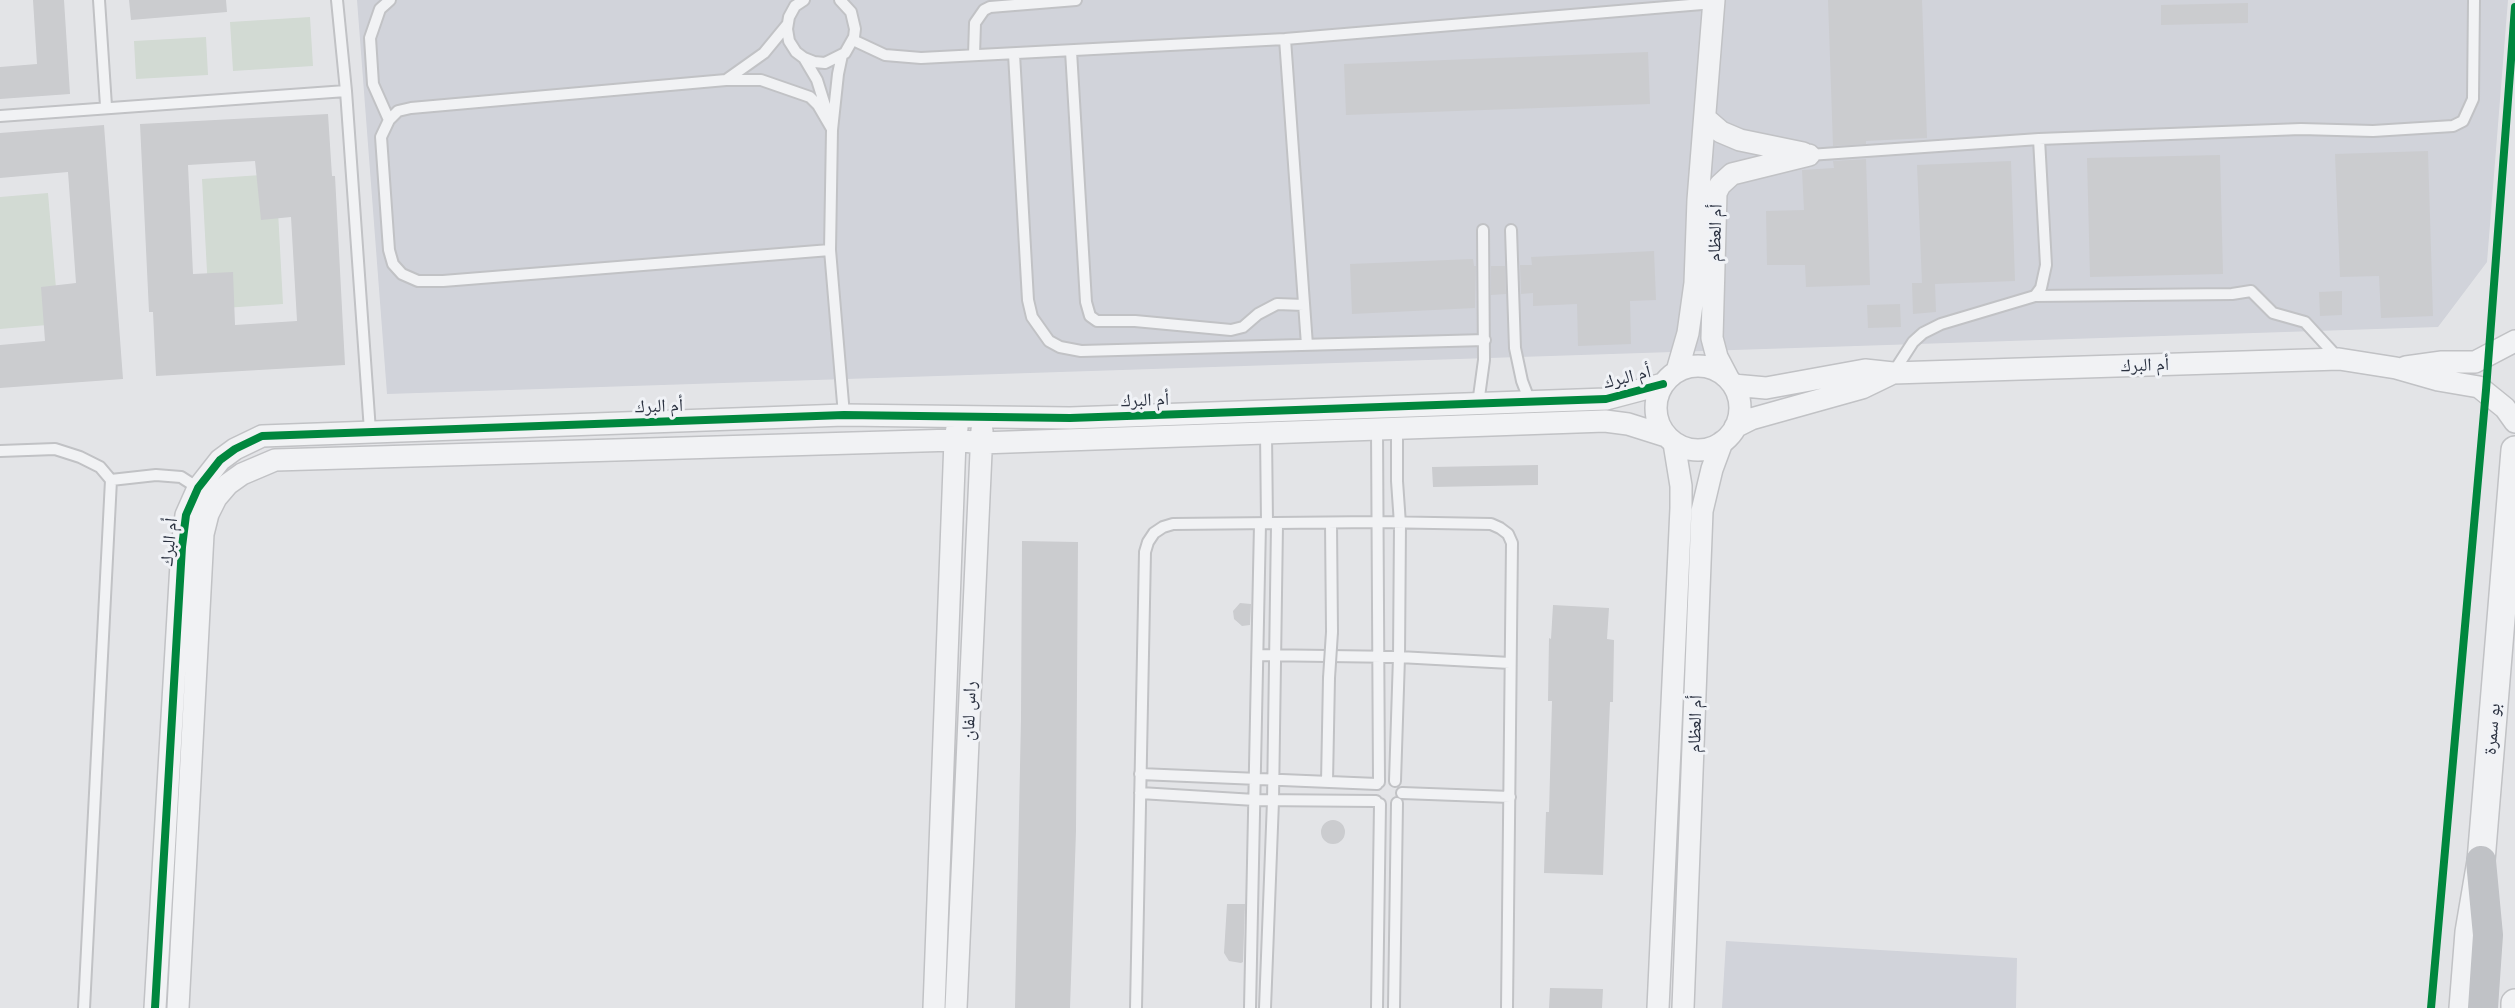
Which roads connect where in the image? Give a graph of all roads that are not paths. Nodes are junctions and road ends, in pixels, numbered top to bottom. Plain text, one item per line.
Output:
1 (99, 0) edge
2 (337, 0) edge
3 (390, 0) edge
4 (804, 0) edge
5 (840, 0) edge
6 (1076, 0) edge
7 (2474, 0) edge
8 (1714, 2) edge
9 (1004, 3) edge
10 (787, 26) junction
11 (1285, 39) junction
12 (853, 40) junction
13 (1071, 51) junction
14 (1014, 54) junction
15 (842, 55) junction
16 (974, 55) junction
17 (804, 58) junction
18 (726, 80) junction
19 (346, 91) junction
20 (106, 106) junction
21 (0, 116) edge
22 (1706, 119) junction
23 (388, 120) junction
24 (832, 129) junction
25 (2039, 140) junction
26 (1809, 155) junction
27 (1483, 230) dead end
28 (1511, 230) dead end
29 (830, 250) junction
30 (2035, 296) junction
31 (1304, 305) junction
32 (1485, 340) junction
33 (2515, 341) edge
34 (1307, 345) junction
35 (2339, 360) junction
36 (2396, 368) junction
37 (1893, 373) junction
38 (1670, 378) junction
39 (1731, 381) junction
40 (1530, 402) junction
41 (1478, 404) junction
42 (844, 415) junction
43 (960, 415) junction
44 (984, 415) junction
45 (1070, 417) junction
46 (2515, 422) edge
47 (1387, 429) junction
48 (370, 431) junction
49 (1266, 433) junction
50 (1729, 435) junction
51 (955, 440) junction
52 (1071, 440) junction
53 (1670, 440) junction
54 (981, 442) junction
55 (2515, 450) edge
56 (0, 451) edge
57 (111, 480) junction
58 (198, 488) junction
59 (1377, 522) junction
60 (1331, 523) junction
61 (1268, 524) junction
62 (1400, 524) junction
63 (1258, 655) junction
64 (1275, 655) junction
65 (1400, 657) junction
66 (1378, 658) junction
67 (1510, 663) junction
68 (1140, 774) junction
69 (1256, 779) junction
70 (1273, 780) junction
71 (1395, 781) junction
72 (1327, 782) junction
73 (1378, 783) junction
74 (1140, 793) junction
75 (1510, 797) junction
76 (1399, 798) junction
77 (1255, 800) junction
78 (1273, 801) junction
79 (1378, 803) junction
80 (1667, 809) junction
81 (1692, 810) junction
82 (2481, 861) junction
83 (2515, 1003) edge
84 (84, 1008) edge
85 (155, 1008) edge
86 (178, 1008) edge
87 (934, 1008) edge
88 (956, 1008) edge
89 (1136, 1008) edge
90 (1250, 1008) edge
91 (1265, 1008) edge
92 (1377, 1008) edge
93 (1394, 1008) edge
94 (1507, 1008) edge
95 (1658, 1008) edge
96 (1683, 1008) edge
97 (2463, 1008) edge
98 (2483, 1008) edge
99 (2515, 1008) edge

1 - 20 lane
2 - 19 lane
3 - 23 lane
4 - 10 lane
5 - 12 lane
6 - 9 lane
7 - 25 lane
8 - 11 lane
8 - 22 street, أم العظام
9 - 16 lane
10 - 17 lane
10 - 18 lane
11 - 13 lane
11 - 31 lane
12 - 15 lane
12 - 16 lane
13 - 14 lane
13 - 31 lane
14 - 16 lane
14 - 34 lane
15 - 17 lane
15 - 24 lane
17 - 24 lane
18 - 23 lane
18 - 24 lane
19 - 20 lane
19 - 48 lane
20 - 21 lane
22 - 26 street
22 - 38 street, أم العظام
23 - 29 lane
24 - 29 lane
25 - 26 lane
25 - 30 lane
26 - 39 street, أم العظام
27 - 32 lane
28 - 40 lane
29 - 42 lane
30 - 35 lane
30 - 37 lane
31 - 34 lane
32 - 34 lane
32 - 41 lane
33 - 36 street, أم البرك
35 - 36 street, أم البرك
35 - 37 street, أم البرك
36 - 46 street, أم البرك
37 - 39 street, أم البرك
37 - 50 street, أم البرك
38 - 39 street
38 - 40 street, أم البرك
38 - 53 street
39 - 50 street
40 - 41 street, أم البرك
41 - 45 street, أم البرك
42 - 43 street, أم البرك
42 - 48 street, أم البرك
43 - 44 street, أم البرك
43 - 51 street, راس لفان
44 - 45 street, أم البرك
44 - 54 street, راس لفان
45 - 52 street
47 - 49 street, أم البرك
47 - 53 street, أم البرك
47 - 59 lane
47 - 62 lane
48 - 58 street, أم البرك
49 - 52 street, أم البرك
49 - 61 lane
50 - 53 street
50 - 81 street, أم العظام
51 - 54 street, أم البرك
51 - 86 street, أم البرك
51 - 87 street, راس لفان
52 - 54 street, أم البرك
53 - 80 street, أم العظام
54 - 88 street, راس لفان
55 - 82 street, بو سمرة
56 - 57 lane
57 - 58 lane
57 - 84 lane
58 - 85 street, أم البرك
59 - 60 lane
59 - 62 lane
59 - 66 lane
60 - 61 lane
60 - 72 lane, bridge
61 - 63 lane
61 - 64 lane
61 - 68 lane
62 - 65 lane
62 - 67 lane
63 - 64 lane
63 - 69 lane
64 - 66 lane
64 - 70 lane
65 - 66 lane
65 - 67 lane
65 - 71 lane
66 - 73 lane
67 - 75 lane
68 - 69 lane
68 - 74 lane
69 - 70 lane
69 - 77 lane
70 - 72 lane
70 - 78 lane
71 - 73 lane
71 - 76 lane
72 - 73 lane
73 - 79 lane
74 - 77 lane
74 - 89 lane
75 - 76 lane
75 - 94 lane
76 - 79 lane
76 - 93 lane
77 - 78 lane
77 - 90 lane
78 - 79 lane
78 - 91 lane
79 - 92 lane
80 - 81 street
80 - 95 street, أم العظام
81 - 96 street, أم العظام
82 - 97 street, بو سمرة
82 - 98 main road
83 - 99 street

